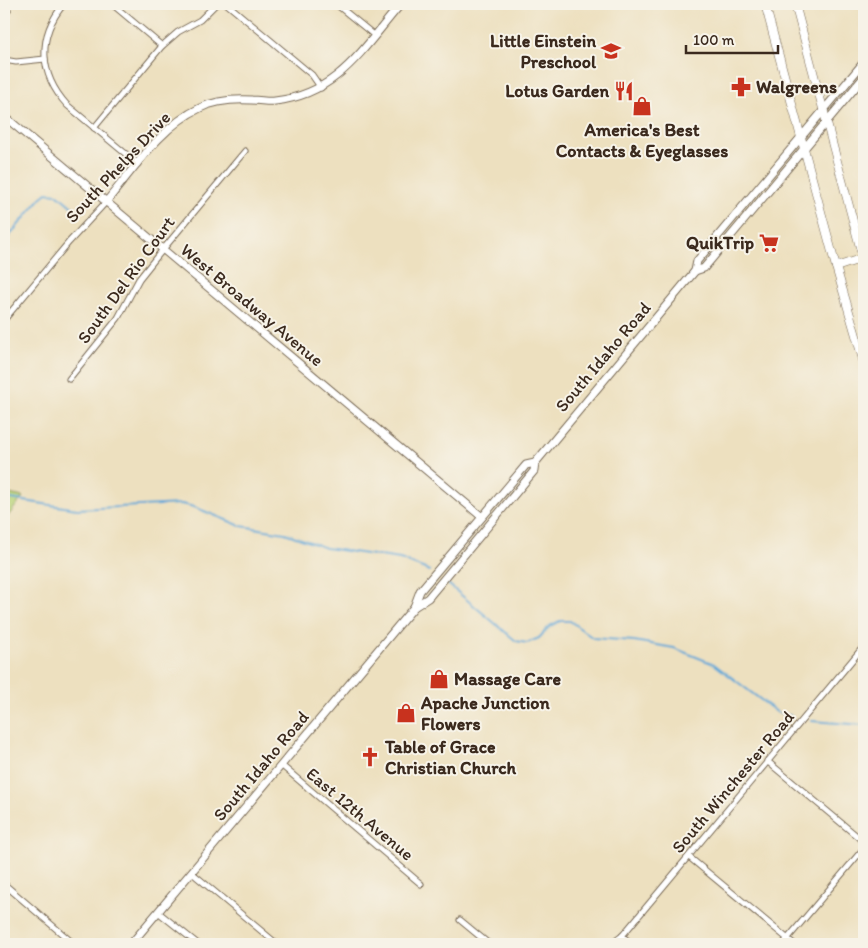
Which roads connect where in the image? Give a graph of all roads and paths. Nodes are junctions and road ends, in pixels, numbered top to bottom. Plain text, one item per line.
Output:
1 (64, 4) edge
2 (112, 4) edge
3 (216, 4) edge
4 (227, 4) edge
5 (401, 4) edge
6 (765, 4) edge
7 (795, 4) edge
8 (340, 5) edge
9 (8, 10) dead end
10 (4, 16) edge
11 (374, 35) junction
12 (162, 46) junction
13 (45, 59) junction
14 (4, 60) edge
15 (864, 62) edge
16 (864, 77) edge
17 (320, 88) junction
18 (824, 110) junction
19 (4, 116) edge
20 (827, 122) junction
21 (94, 128) junction
22 (802, 136) junction
23 (805, 148) junction
24 (245, 151) dead end
25 (138, 164) junction
26 (106, 202) junction
27 (163, 249) junction
28 (864, 260) edge
29 (836, 268) junction
30 (695, 271) junction
31 (4, 320) edge
32 (854, 327) junction
33 (864, 348) edge
34 (864, 363) edge
35 (69, 379) dead end
36 (535, 462) junction
37 (482, 517) junction
38 (414, 606) junction
39 (864, 646) edge
40 (767, 761) junction
41 (281, 765) junction
42 (864, 842) edge
43 (864, 848) edge
44 (688, 857) junction
45 (191, 872) junction
46 (4, 884) edge
47 (421, 884) dead end
48 (158, 912) junction
49 (460, 920) dead end
50 (622, 936) junction
51 (788, 939) junction
52 (74, 944) edge
53 (131, 944) edge
54 (198, 944) edge
55 (277, 944) edge
56 (489, 944) edge
57 (611, 944) edge
58 (618, 944) edge
59 (632, 944) edge
60 (783, 944) edge
61 (794, 944) edge

1 - 13 street
2 - 12 street
3 - 12 street
4 - 17 street
5 - 11 main road, South Phelps Drive
6 - 22 main road
7 - 18 main road
8 - 11 street
9 - 10 street
11 - 17 main road, South Phelps Drive
12 - 21 street
13 - 14 street
13 - 21 street
15 - 18 main road, South Idaho Road
16 - 20 main road, South Idaho Road
17 - 25 main road, South Phelps Drive
18 - 20 main road
18 - 22 main road, South Idaho Road
19 - 26 main road, West Broadway Avenue
20 - 23 main road, South Idaho Road
20 - 28 main road
21 - 25 street
22 - 23 main road
22 - 30 main road, South Idaho Road
23 - 29 main road
23 - 30 main road, South Idaho Road
24 - 27 street, South Del Rio Court
25 - 26 main road, South Phelps Drive
26 - 27 main road, West Broadway Avenue
26 - 31 street, South Phelps Drive
27 - 35 street, South Del Rio Court
27 - 37 main road, West Broadway Avenue
28 - 29 main road
29 - 32 main road
30 - 36 main road, South Idaho Road
32 - 33 main road
32 - 34 main road
36 - 37 main road, South Idaho Road
36 - 38 main road, South Idaho Road
37 - 38 main road, South Idaho Road
38 - 41 main road, South Idaho Road
39 - 40 street, South Winchester Road
40 - 42 street
40 - 44 street, South Winchester Road
41 - 45 main road, South Idaho Road
41 - 47 street, East 12th Avenue
43 - 51 street
44 - 50 street, South Winchester Road
44 - 51 street
45 - 48 main road, South Idaho Road
45 - 55 street
46 - 52 street
48 - 53 main road, South Idaho Road
48 - 54 street
49 - 56 street
50 - 57 street, South Winchester Road
50 - 58 street, South Winchester Road
50 - 59 street
51 - 60 street
51 - 61 street

